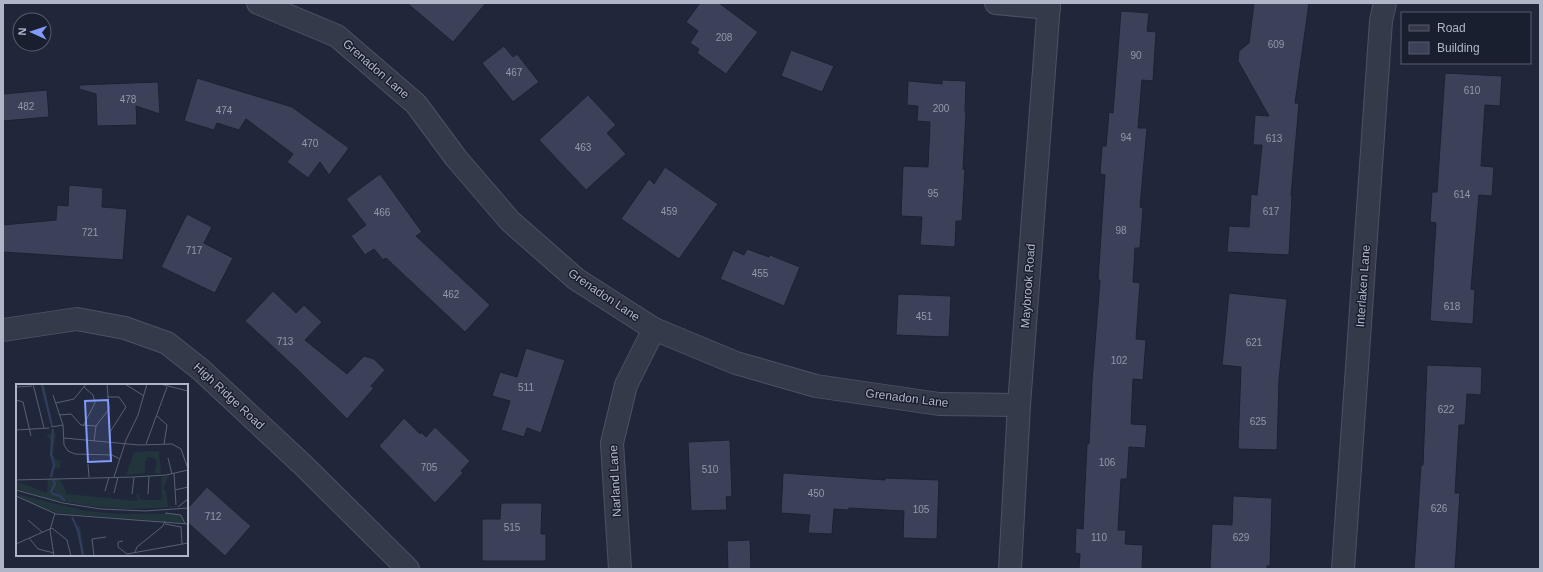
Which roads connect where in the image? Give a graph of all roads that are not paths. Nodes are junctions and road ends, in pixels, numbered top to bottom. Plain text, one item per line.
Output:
1 (258, 3) edge
2 (996, 3) edge
3 (1384, 3) edge
4 (1049, 5) edge
5 (654, 329) junction
6 (3, 330) edge
7 (1019, 405) junction
8 (408, 569) edge
9 (620, 569) edge
10 (1010, 569) edge
11 (1343, 569) edge

1 - 5 street, Grenadon Lane
2 - 4 street
3 - 11 street, Interlaken Lane
4 - 7 street, Maybrook Road
5 - 7 street, Grenadon Lane
5 - 9 street, Narland Lane
6 - 8 street, High Ridge Road
7 - 10 street, Maybrook Road

